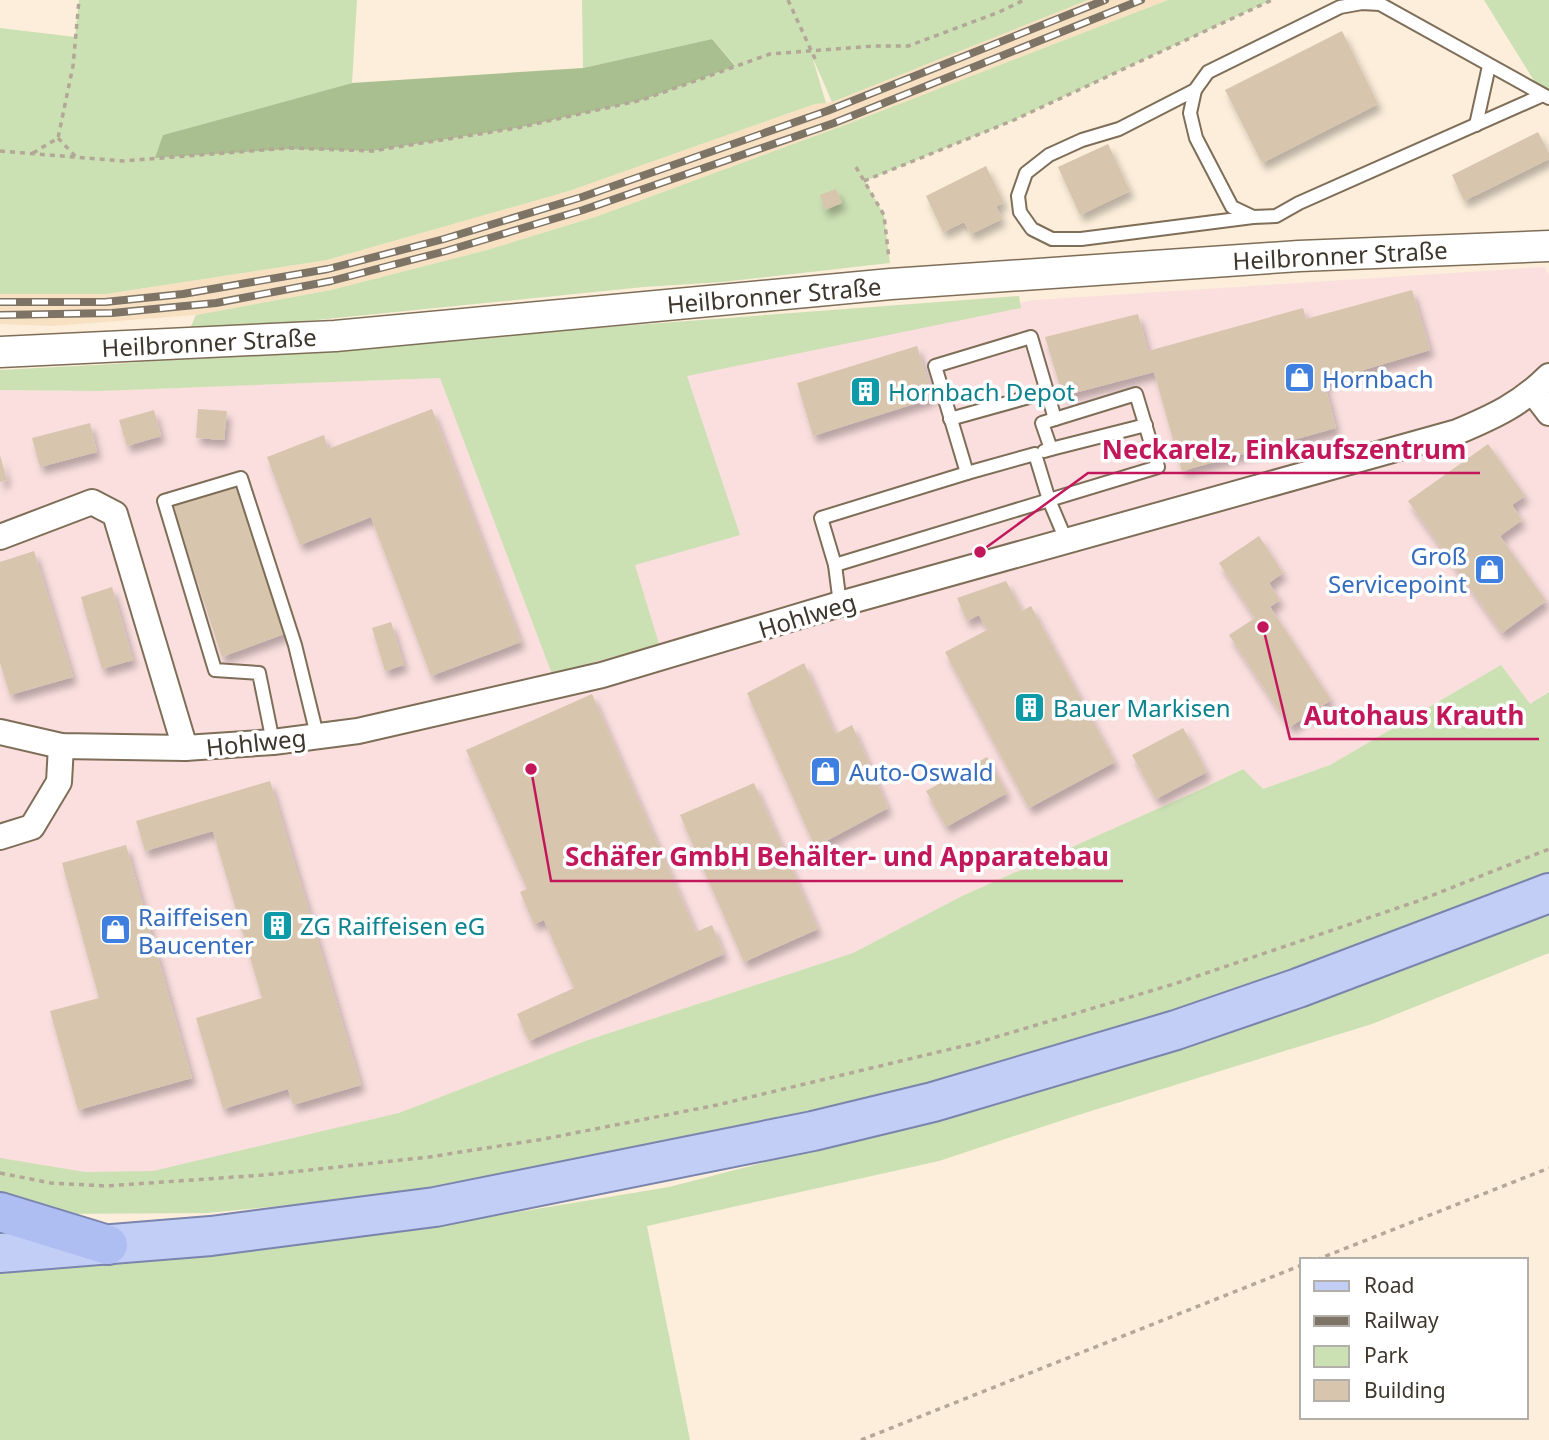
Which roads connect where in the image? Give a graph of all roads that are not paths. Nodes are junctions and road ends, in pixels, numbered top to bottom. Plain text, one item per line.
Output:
1 (1489, 66) junction
2 (1195, 90) junction
3 (1546, 97) edge
4 (1476, 125) junction
5 (1253, 217) junction
6 (1549, 246) edge
7 (0, 352) edge
8 (1541, 384) edge
9 (1047, 393) junction
10 (1549, 413) edge
11 (950, 419) junction
12 (1055, 419) junction
13 (1146, 425) junction
14 (1051, 449) junction
15 (1035, 454) junction
16 (967, 473) junction
17 (1049, 500) junction
18 (0, 537) edge
19 (1066, 540) junction
20 (835, 565) junction
21 (840, 604) junction
22 (0, 732) edge
23 (317, 736) junction
24 (273, 742) junction
25 (61, 746) junction
26 (185, 748) junction
27 (0, 836) edge
28 (1549, 893) edge
29 (0, 1212) edge
30 (108, 1245) junction
31 (0, 1253) edge

1 - 2 lane
1 - 3 lane
1 - 4 lane
2 - 5 lane
2 - 5 lane
3 - 4 lane
4 - 5 lane
6 - 7 street, Heilbronner Straße
8 - 10 street, Hohlweg
8 - 19 street, Hohlweg
9 - 11 lane
9 - 11 lane
9 - 12 lane
11 - 16 lane
12 - 13 lane
12 - 14 lane
13 - 14 lane
13 - 17 lane
14 - 15 lane
15 - 16 lane
15 - 17 lane
16 - 20 lane
17 - 19 lane
17 - 20 lane
18 - 26 street
19 - 21 street, Hohlweg
20 - 21 lane
21 - 23 street, Hohlweg
22 - 25 street, Hohlweg
23 - 24 street, Hohlweg
23 - 24 lane
24 - 26 street, Hohlweg
25 - 26 street, Hohlweg
25 - 27 street
28 - 30 main road
29 - 30 highway
30 - 31 main road

